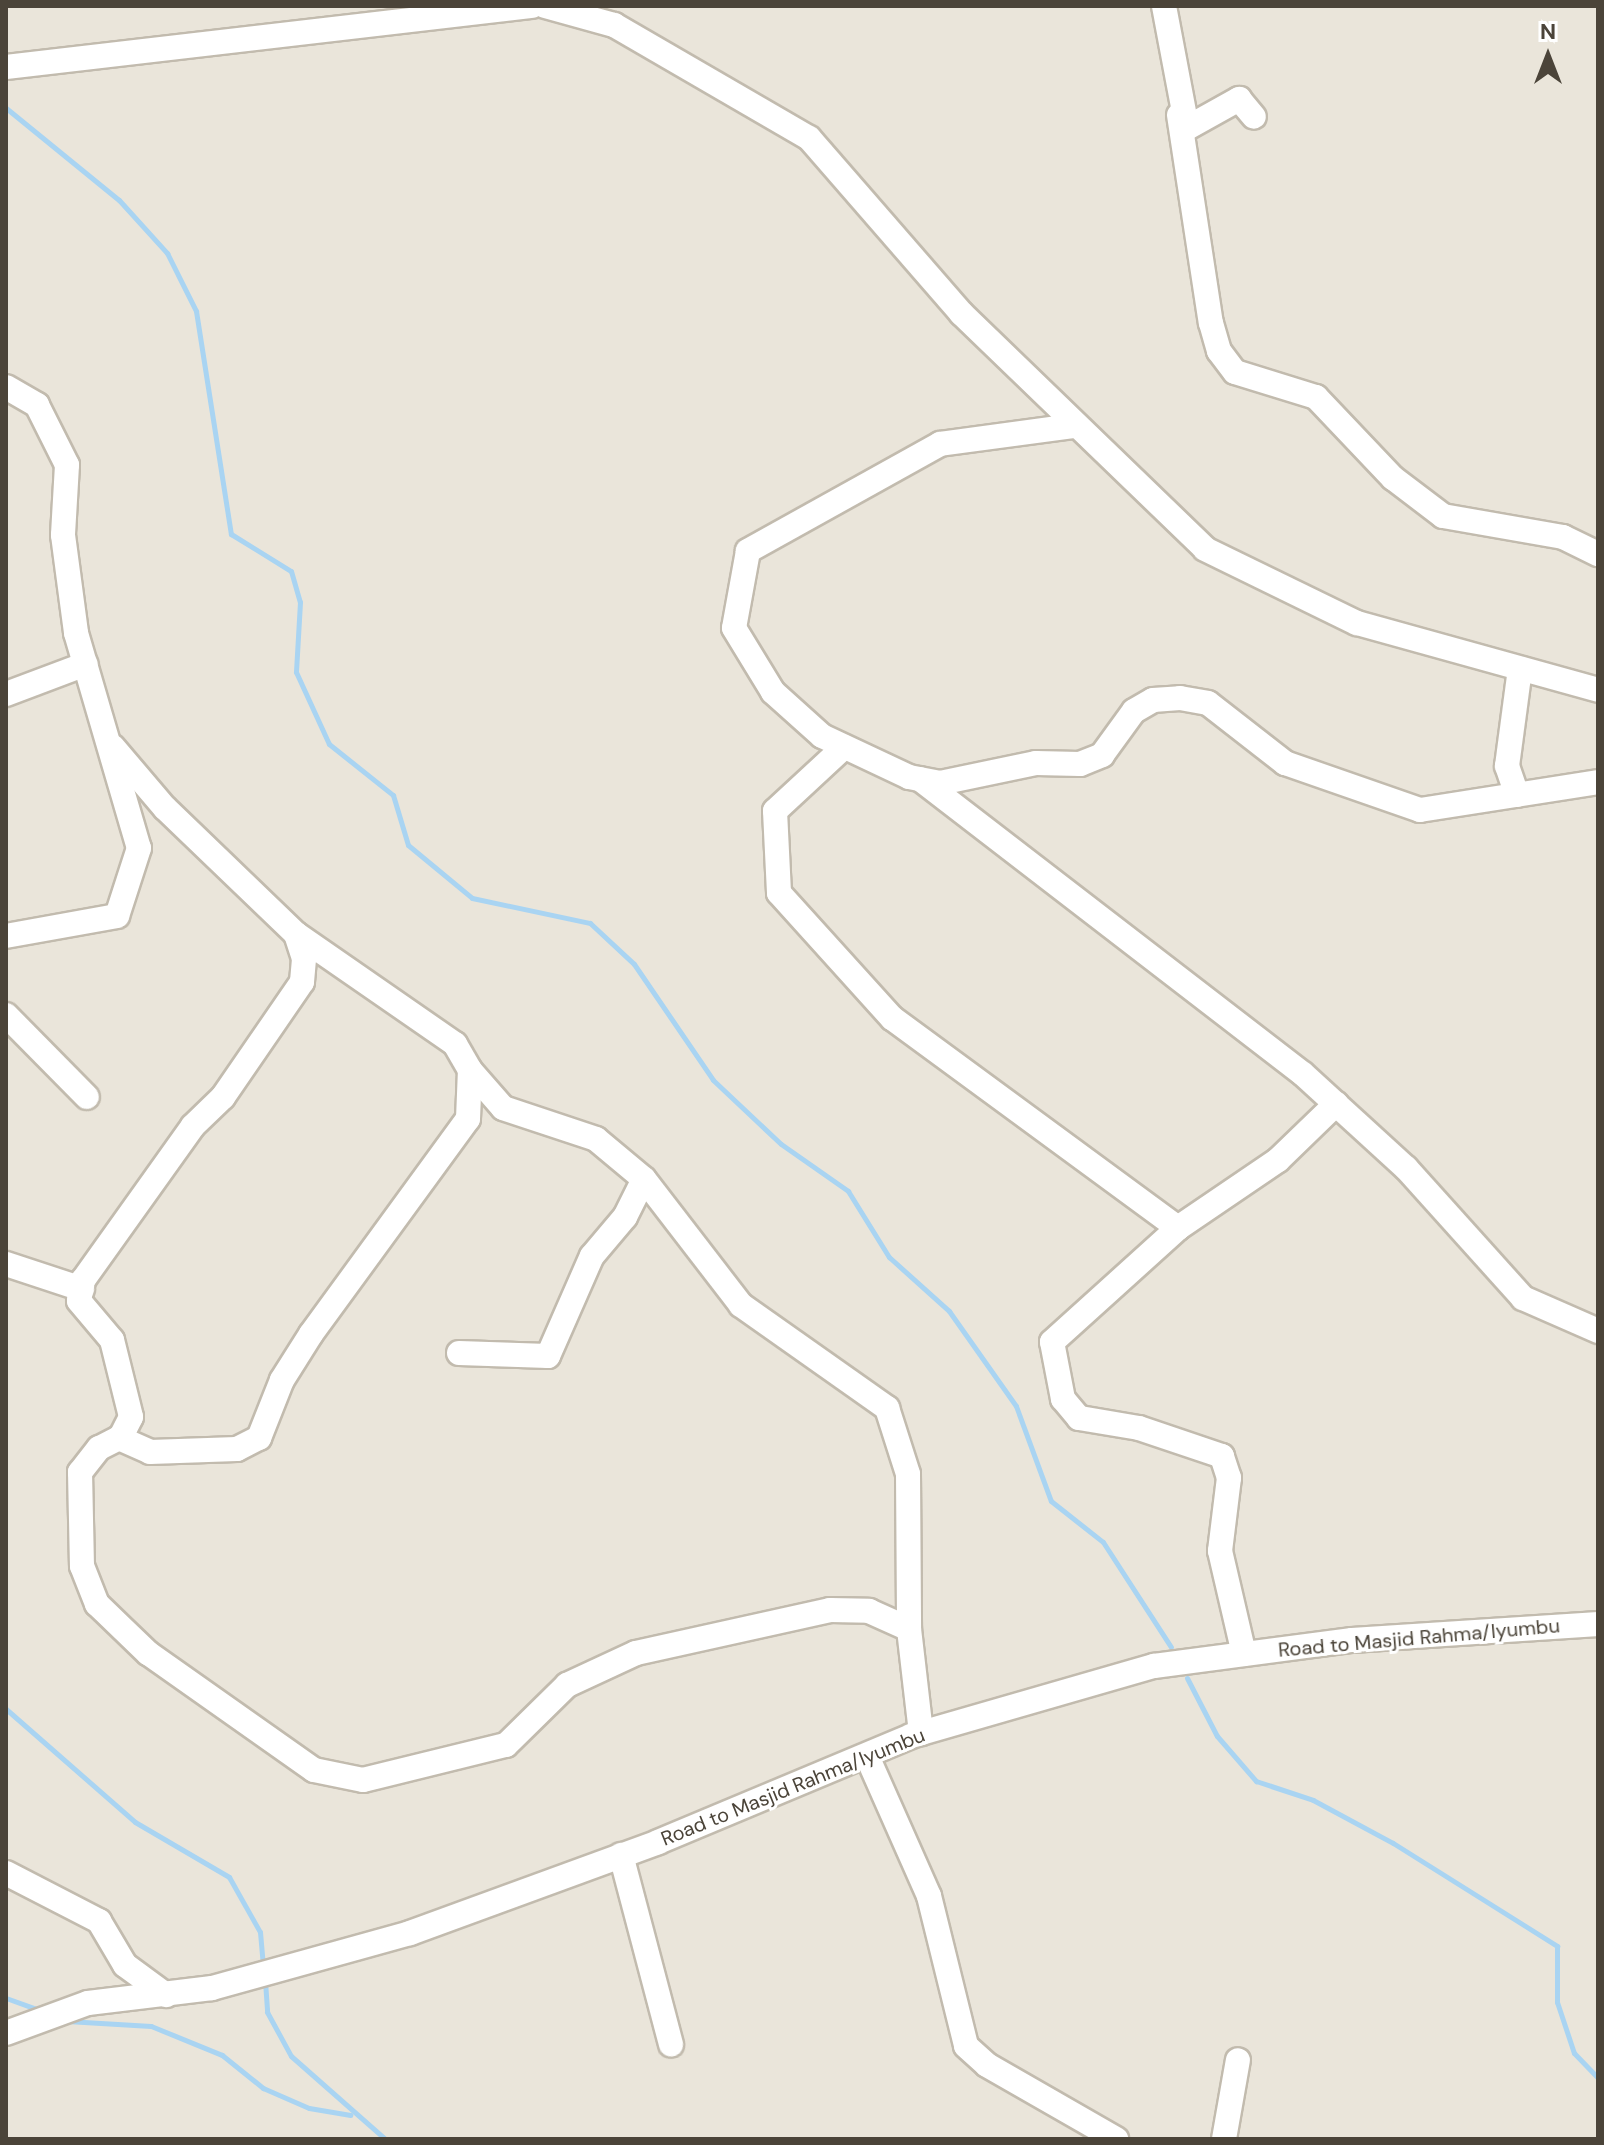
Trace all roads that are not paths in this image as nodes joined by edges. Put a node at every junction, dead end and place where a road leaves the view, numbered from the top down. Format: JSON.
{"nodes":[{"id":1,"x":532,"y":6,"type":"edge"},
{"id":2,"x":545,"y":6,"type":"edge"},
{"id":3,"x":1164,"y":6,"type":"edge"},
{"id":4,"x":6,"y":67,"type":"edge"},
{"id":5,"x":1179,"y":115,"type":"junction"},
{"id":6,"x":1254,"y":117,"type":"dead end"},
{"id":7,"x":6,"y":387,"type":"edge"},
{"id":8,"x":1073,"y":426,"type":"junction"},
{"id":9,"x":1598,"y":554,"type":"edge"},
{"id":10,"x":86,"y":664,"type":"junction"},
{"id":11,"x":1520,"y":669,"type":"junction"},
{"id":12,"x":1598,"y":690,"type":"edge"},
{"id":13,"x":6,"y":694,"type":"edge"},
{"id":14,"x":113,"y":747,"type":"junction"},
{"id":15,"x":844,"y":747,"type":"junction"},
{"id":16,"x":920,"y":779,"type":"junction"},
{"id":17,"x":1598,"y":782,"type":"edge"},
{"id":18,"x":1517,"y":795,"type":"junction"},
{"id":19,"x":296,"y":934,"type":"junction"},
{"id":20,"x":6,"y":936,"type":"edge"},
{"id":21,"x":6,"y":1015,"type":"edge"},
{"id":22,"x":470,"y":1070,"type":"junction"},
{"id":23,"x":87,"y":1097,"type":"dead end"},
{"id":24,"x":1336,"y":1104,"type":"junction"},
{"id":25,"x":503,"y":1108,"type":"junction"},
{"id":26,"x":468,"y":1119,"type":"junction"},
{"id":27,"x":644,"y":1179,"type":"junction"},
{"id":28,"x":1178,"y":1228,"type":"junction"},
{"id":29,"x":6,"y":1264,"type":"edge"},
{"id":30,"x":82,"y":1289,"type":"junction"},
{"id":31,"x":1598,"y":1331,"type":"edge"},
{"id":32,"x":459,"y":1353,"type":"dead end"},
{"id":33,"x":119,"y":1438,"type":"junction"},
{"id":34,"x":1598,"y":1624,"type":"edge"},
{"id":35,"x":909,"y":1629,"type":"junction"},
{"id":36,"x":1244,"y":1654,"type":"junction"},
{"id":37,"x":921,"y":1733,"type":"junction"},
{"id":38,"x":867,"y":1756,"type":"junction"},
{"id":39,"x":621,"y":1855,"type":"junction"},
{"id":40,"x":6,"y":1873,"type":"edge"},
{"id":41,"x":166,"y":1995,"type":"junction"},
{"id":42,"x":6,"y":2033,"type":"edge"},
{"id":43,"x":671,"y":2044,"type":"dead end"},
{"id":44,"x":1238,"y":2060,"type":"dead end"},
{"id":45,"x":1116,"y":2139,"type":"edge"},
{"id":46,"x":1224,"y":2139,"type":"edge"}],
"edges":[{"from":1,"to":4,"type":"street"},
{"from":2,"to":8,"type":"street"},
{"from":3,"to":5,"type":"street"},
{"from":5,"to":6,"type":"street"},
{"from":5,"to":9,"type":"street"},
{"from":7,"to":10,"type":"street"},
{"from":8,"to":11,"type":"street"},
{"from":8,"to":15,"type":"street"},
{"from":10,"to":13,"type":"street"},
{"from":10,"to":14,"type":"street"},
{"from":11,"to":12,"type":"street"},
{"from":11,"to":18,"type":"street"},
{"from":14,"to":19,"type":"street"},
{"from":14,"to":20,"type":"street"},
{"from":15,"to":16,"type":"street"},
{"from":15,"to":28,"type":"street"},
{"from":16,"to":18,"type":"street"},
{"from":16,"to":24,"type":"street"},
{"from":17,"to":18,"type":"street"},
{"from":19,"to":22,"type":"street"},
{"from":19,"to":30,"type":"street"},
{"from":21,"to":23,"type":"street"},
{"from":22,"to":25,"type":"street"},
{"from":22,"to":26,"type":"street"},
{"from":24,"to":28,"type":"street"},
{"from":24,"to":31,"type":"street"},
{"from":25,"to":26,"type":"street"},
{"from":25,"to":27,"type":"street"},
{"from":26,"to":33,"type":"street"},
{"from":27,"to":32,"type":"street"},
{"from":27,"to":35,"type":"street"},
{"from":28,"to":36,"type":"street"},
{"from":29,"to":30,"type":"street"},
{"from":30,"to":33,"type":"street"},
{"from":33,"to":35,"type":"street"},
{"from":34,"to":36,"type":"street","name":"Road to Masjid Rahma/Iyumbu"},
{"from":35,"to":37,"type":"street"},
{"from":36,"to":37,"type":"street","name":"Road to Masjid Rahma/Iyumbu"},
{"from":37,"to":38,"type":"street","name":"Road to Masjid Rahma/Iyumbu"},
{"from":38,"to":39,"type":"street","name":"Road to Masjid Rahma/Iyumbu"},
{"from":38,"to":45,"type":"street"},
{"from":39,"to":41,"type":"street","name":"Road to Masjid Rahma/Iyumbu"},
{"from":39,"to":43,"type":"street"},
{"from":40,"to":41,"type":"street"},
{"from":41,"to":42,"type":"street","name":"Road to Masjid Rahma/Iyumbu"},
{"from":44,"to":46,"type":"street"}]}
